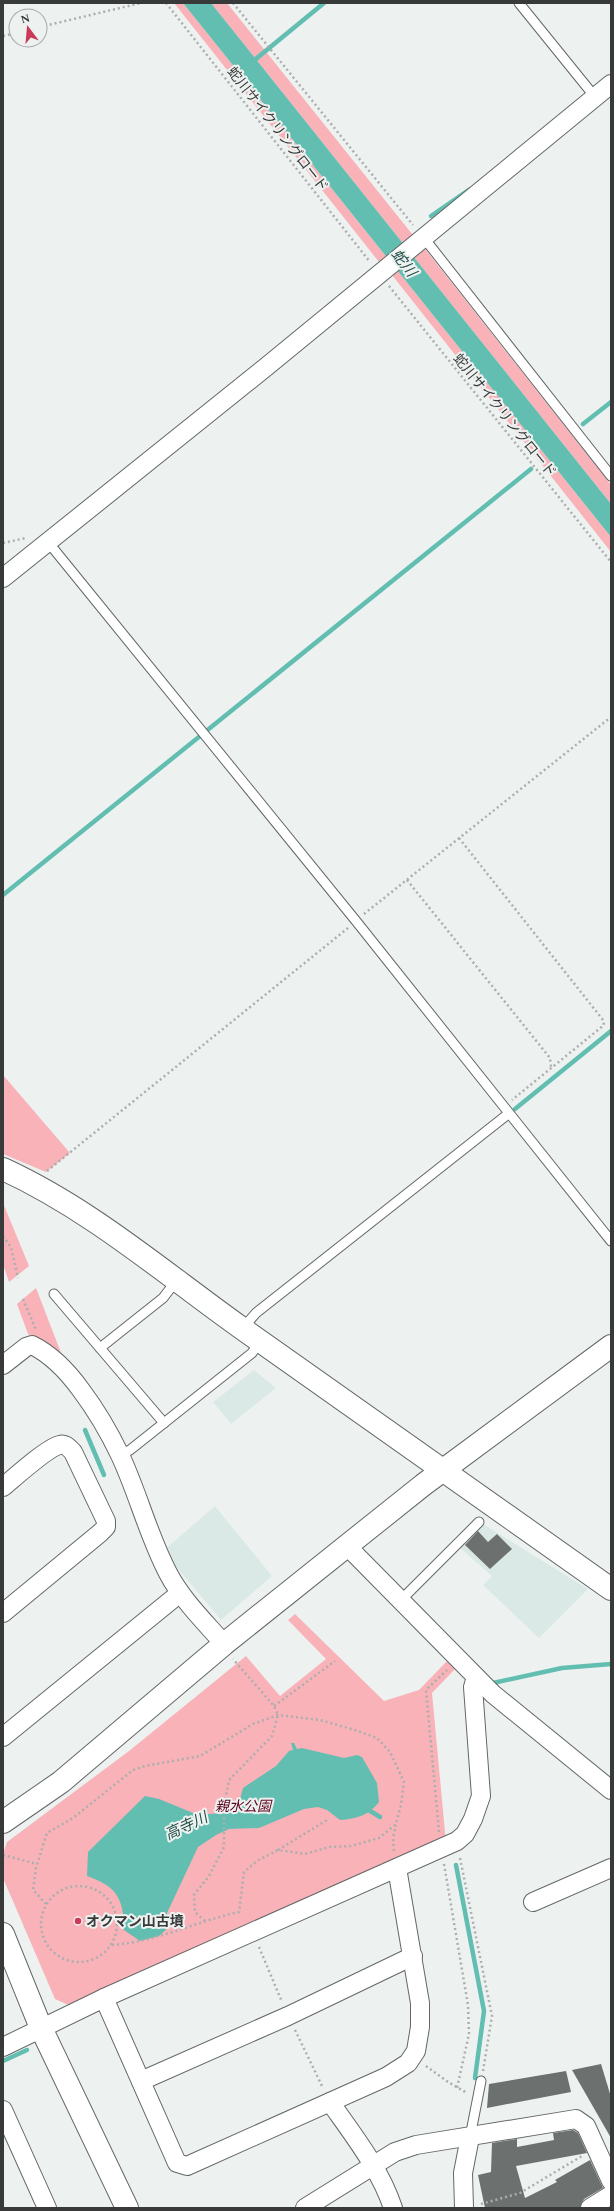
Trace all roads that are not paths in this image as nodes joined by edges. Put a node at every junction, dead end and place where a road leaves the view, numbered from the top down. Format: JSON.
{"nodes":[{"id":1,"x":519,"y":3,"type":"edge"},
{"id":2,"x":611,"y":84,"type":"edge"},
{"id":3,"x":595,"y":97,"type":"junction"},
{"id":4,"x":421,"y":239,"type":"junction"},
{"id":5,"x":611,"y":476,"type":"edge"},
{"id":6,"x":48,"y":542,"type":"junction"},
{"id":7,"x":3,"y":578,"type":"edge"},
{"id":8,"x":506,"y":1110,"type":"junction"},
{"id":9,"x":3,"y":1169,"type":"edge"},
{"id":10,"x":611,"y":1241,"type":"edge"},
{"id":11,"x":176,"y":1281,"type":"junction"},
{"id":12,"x":54,"y":1294,"type":"dead end"},
{"id":13,"x":242,"y":1328,"type":"junction"},
{"id":14,"x":260,"y":1341,"type":"junction"},
{"id":15,"x":611,"y":1346,"type":"edge"},
{"id":16,"x":100,"y":1348,"type":"junction"},
{"id":17,"x":3,"y":1365,"type":"edge"},
{"id":18,"x":164,"y":1423,"type":"junction"},
{"id":19,"x":120,"y":1455,"type":"junction"},
{"id":20,"x":443,"y":1470,"type":"junction"},
{"id":21,"x":3,"y":1486,"type":"edge"},
{"id":22,"x":478,"y":1522,"type":"dead end"},
{"id":23,"x":347,"y":1546,"type":"junction"},
{"id":24,"x":611,"y":1588,"type":"edge"},
{"id":25,"x":180,"y":1593,"type":"junction"},
{"id":26,"x":400,"y":1601,"type":"junction"},
{"id":27,"x":3,"y":1613,"type":"edge"},
{"id":28,"x":228,"y":1651,"type":"junction"},
{"id":29,"x":476,"y":1677,"type":"junction"},
{"id":30,"x":3,"y":1737,"type":"edge"},
{"id":31,"x":611,"y":1790,"type":"edge"},
{"id":32,"x":3,"y":1822,"type":"edge"},
{"id":33,"x":397,"y":1868,"type":"junction"},
{"id":34,"x":611,"y":1868,"type":"edge"},
{"id":35,"x":533,"y":1902,"type":"dead end"},
{"id":36,"x":3,"y":1934,"type":"edge"},
{"id":37,"x":413,"y":1956,"type":"junction"},
{"id":38,"x":104,"y":1998,"type":"junction"},
{"id":39,"x":41,"y":2028,"type":"junction"},
{"id":40,"x":3,"y":2047,"type":"edge"},
{"id":41,"x":141,"y":2081,"type":"junction"},
{"id":42,"x":481,"y":2081,"type":"road end"},
{"id":43,"x":330,"y":2102,"type":"junction"},
{"id":44,"x":3,"y":2110,"type":"edge"},
{"id":45,"x":470,"y":2137,"type":"junction"},
{"id":46,"x":374,"y":2165,"type":"junction"},
{"id":47,"x":611,"y":2181,"type":"edge"},
{"id":48,"x":611,"y":2195,"type":"edge"},
{"id":49,"x":471,"y":2207,"type":"edge"},
{"id":50,"x":47,"y":2208,"type":"edge"},
{"id":51,"x":127,"y":2208,"type":"edge"},
{"id":52,"x":305,"y":2208,"type":"edge"},
{"id":53,"x":393,"y":2208,"type":"edge"},
{"id":54,"x":590,"y":2208,"type":"edge"}],
"edges":[{"from":1,"to":3,"type":"lane"},
{"from":2,"to":3,"type":"street"},
{"from":3,"to":4,"type":"street"},
{"from":4,"to":5,"type":"lane"},
{"from":4,"to":6,"type":"street"},
{"from":6,"to":7,"type":"street"},
{"from":6,"to":8,"type":"lane"},
{"from":8,"to":10,"type":"lane"},
{"from":8,"to":13,"type":"lane"},
{"from":9,"to":11,"type":"street"},
{"from":11,"to":13,"type":"street"},
{"from":11,"to":16,"type":"lane"},
{"from":12,"to":16,"type":"lane"},
{"from":13,"to":14,"type":"street"},
{"from":14,"to":18,"type":"lane"},
{"from":14,"to":20,"type":"street"},
{"from":15,"to":20,"type":"street"},
{"from":16,"to":18,"type":"lane"},
{"from":17,"to":19,"type":"street"},
{"from":18,"to":19,"type":"lane"},
{"from":19,"to":25,"type":"street"},
{"from":20,"to":23,"type":"street"},
{"from":20,"to":24,"type":"street"},
{"from":21,"to":27,"type":"street"},
{"from":22,"to":26,"type":"lane"},
{"from":23,"to":26,"type":"street"},
{"from":23,"to":28,"type":"street"},
{"from":25,"to":28,"type":"street"},
{"from":25,"to":30,"type":"street"},
{"from":26,"to":29,"type":"street"},
{"from":28,"to":32,"type":"street"},
{"from":29,"to":31,"type":"street"},
{"from":29,"to":33,"type":"street"},
{"from":33,"to":37,"type":"street"},
{"from":33,"to":38,"type":"street"},
{"from":34,"to":35,"type":"street"},
{"from":36,"to":39,"type":"street"},
{"from":37,"to":41,"type":"street"},
{"from":37,"to":43,"type":"street"},
{"from":38,"to":39,"type":"street"},
{"from":38,"to":41,"type":"street"},
{"from":39,"to":40,"type":"street"},
{"from":39,"to":51,"type":"street"},
{"from":41,"to":43,"type":"street"},
{"from":42,"to":45,"type":"lane"},
{"from":43,"to":46,"type":"street"},
{"from":44,"to":50,"type":"street"},
{"from":45,"to":46,"type":"street"},
{"from":45,"to":47,"type":"street"},
{"from":45,"to":49,"type":"street"},
{"from":46,"to":52,"type":"street"},
{"from":46,"to":53,"type":"street"},
{"from":48,"to":54,"type":"street"}]}
